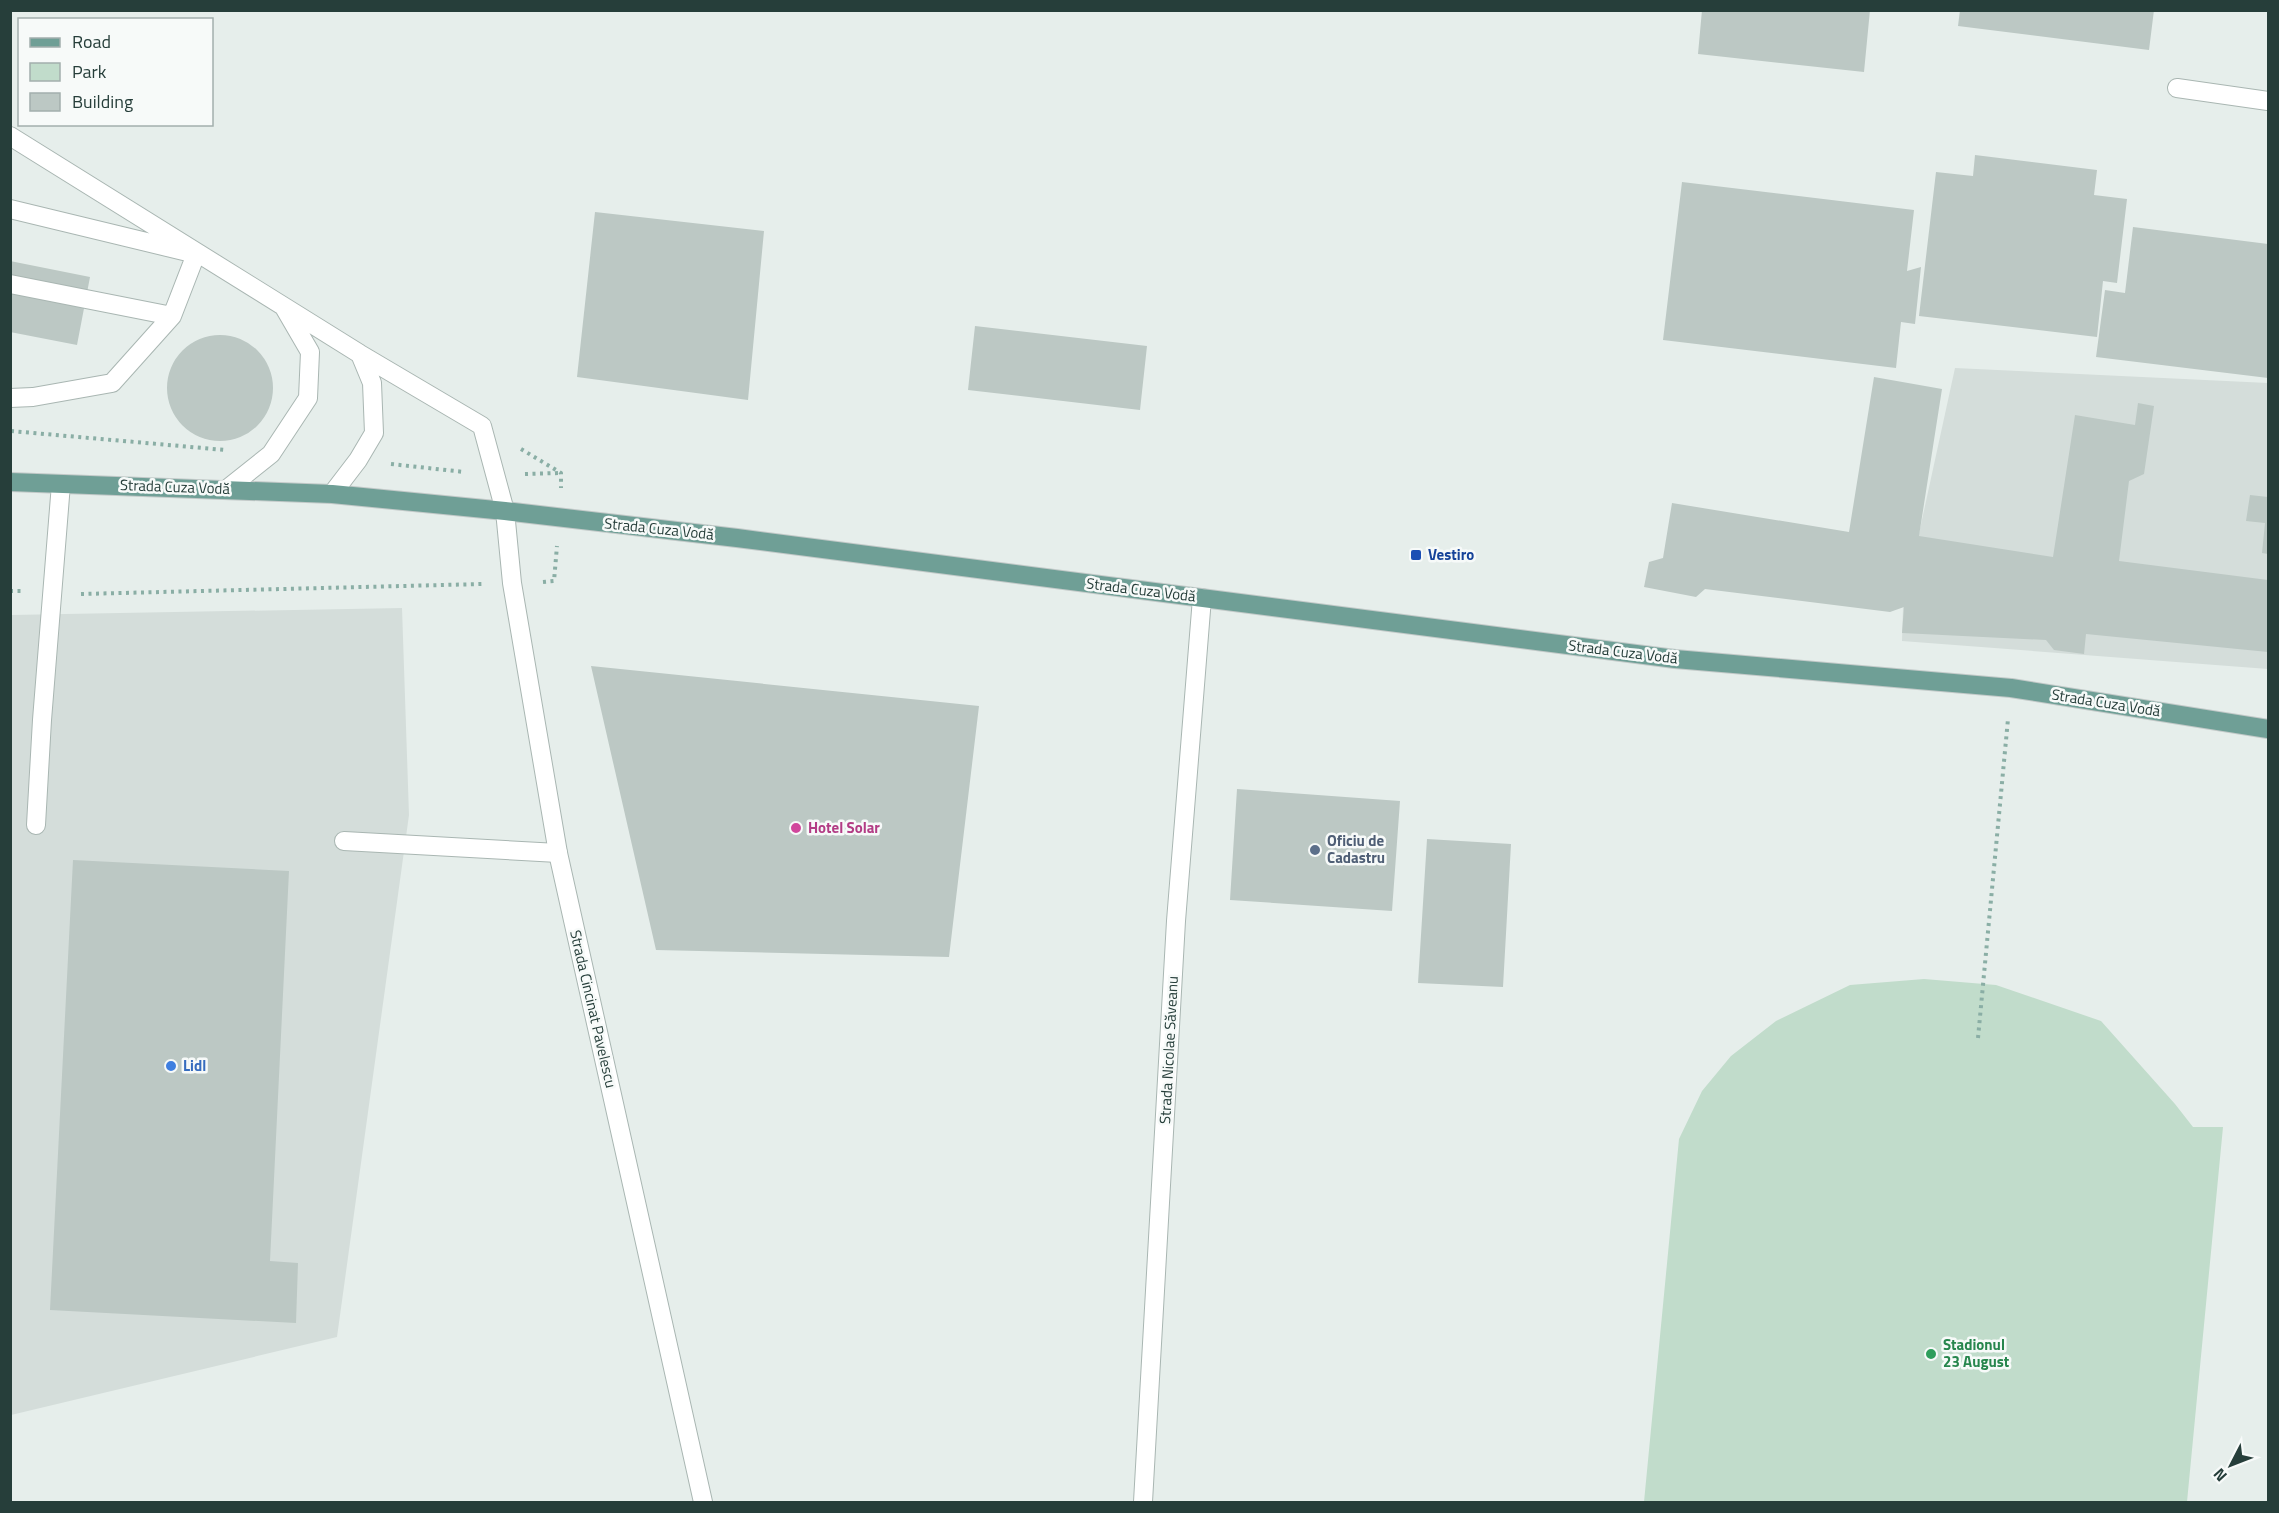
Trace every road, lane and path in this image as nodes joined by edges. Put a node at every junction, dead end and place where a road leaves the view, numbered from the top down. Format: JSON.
{"nodes":[{"id":1,"x":2177,"y":88,"type":"dead end"},
{"id":2,"x":2268,"y":100,"type":"edge"},
{"id":3,"x":10,"y":136,"type":"edge"},
{"id":4,"x":10,"y":209,"type":"edge"},
{"id":5,"x":196,"y":254,"type":"junction"},
{"id":6,"x":10,"y":284,"type":"edge"},
{"id":7,"x":283,"y":305,"type":"junction"},
{"id":8,"x":172,"y":316,"type":"junction"},
{"id":9,"x":360,"y":354,"type":"junction"},
{"id":10,"x":10,"y":398,"type":"edge"},
{"id":11,"x":482,"y":426,"type":"junction"},
{"id":12,"x":10,"y":482,"type":"edge"},
{"id":13,"x":61,"y":484,"type":"junction"},
{"id":14,"x":227,"y":489,"type":"junction"},
{"id":15,"x":10,"y":492,"type":"edge"},
{"id":16,"x":332,"y":494,"type":"junction"},
{"id":17,"x":505,"y":511,"type":"junction"},
{"id":18,"x":559,"y":518,"type":"junction"},
{"id":19,"x":512,"y":583,"type":"junction"},
{"id":20,"x":10,"y":591,"type":"edge"},
{"id":21,"x":52,"y":593,"type":"junction"},
{"id":22,"x":1202,"y":598,"type":"junction"},
{"id":23,"x":2011,"y":688,"type":"junction"},
{"id":24,"x":2268,"y":729,"type":"edge"},
{"id":25,"x":36,"y":825,"type":"dead end"},
{"id":26,"x":344,"y":841,"type":"dead end"},
{"id":27,"x":558,"y":853,"type":"junction"},
{"id":28,"x":1978,"y":1038,"type":"dead end"},
{"id":29,"x":703,"y":1503,"type":"edge"},
{"id":30,"x":1143,"y":1503,"type":"edge"}],
"edges":[{"from":1,"to":2,"type":"street"},
{"from":3,"to":5,"type":"street"},
{"from":4,"to":5,"type":"street"},
{"from":5,"to":7,"type":"street"},
{"from":5,"to":8,"type":"street"},
{"from":6,"to":8,"type":"street"},
{"from":7,"to":9,"type":"street"},
{"from":7,"to":14,"type":"street"},
{"from":8,"to":10,"type":"street"},
{"from":9,"to":11,"type":"street"},
{"from":9,"to":16,"type":"street"},
{"from":11,"to":17,"type":"street","name":"Strada Cincinat Pavelescu"},
{"from":11,"to":18,"type":"path"},
{"from":12,"to":13,"type":"main road","name":"Strada Cuza Vodă"},
{"from":13,"to":14,"type":"main road","name":"Strada Cuza Vodă"},
{"from":13,"to":15,"type":"main road"},
{"from":13,"to":21,"type":"street"},
{"from":14,"to":16,"type":"main road","name":"Strada Cuza Vodă"},
{"from":16,"to":17,"type":"main road","name":"Strada Cuza Vodă"},
{"from":17,"to":18,"type":"main road","name":"Strada Cuza Vodă"},
{"from":17,"to":19,"type":"street","name":"Strada Cincinat Pavelescu"},
{"from":18,"to":19,"type":"path"},
{"from":18,"to":22,"type":"main road","name":"Strada Cuza Vodă"},
{"from":19,"to":21,"type":"path"},
{"from":19,"to":27,"type":"street","name":"Strada Cincinat Pavelescu"},
{"from":20,"to":21,"type":"path"},
{"from":21,"to":25,"type":"street"},
{"from":22,"to":23,"type":"main road","name":"Strada Cuza Vodă"},
{"from":22,"to":30,"type":"street","name":"Strada Nicolae Săveanu"},
{"from":23,"to":24,"type":"main road","name":"Strada Cuza Vodă"},
{"from":23,"to":28,"type":"path"},
{"from":26,"to":27,"type":"street"},
{"from":27,"to":29,"type":"street","name":"Strada Cincinat Pavelescu"}]}
